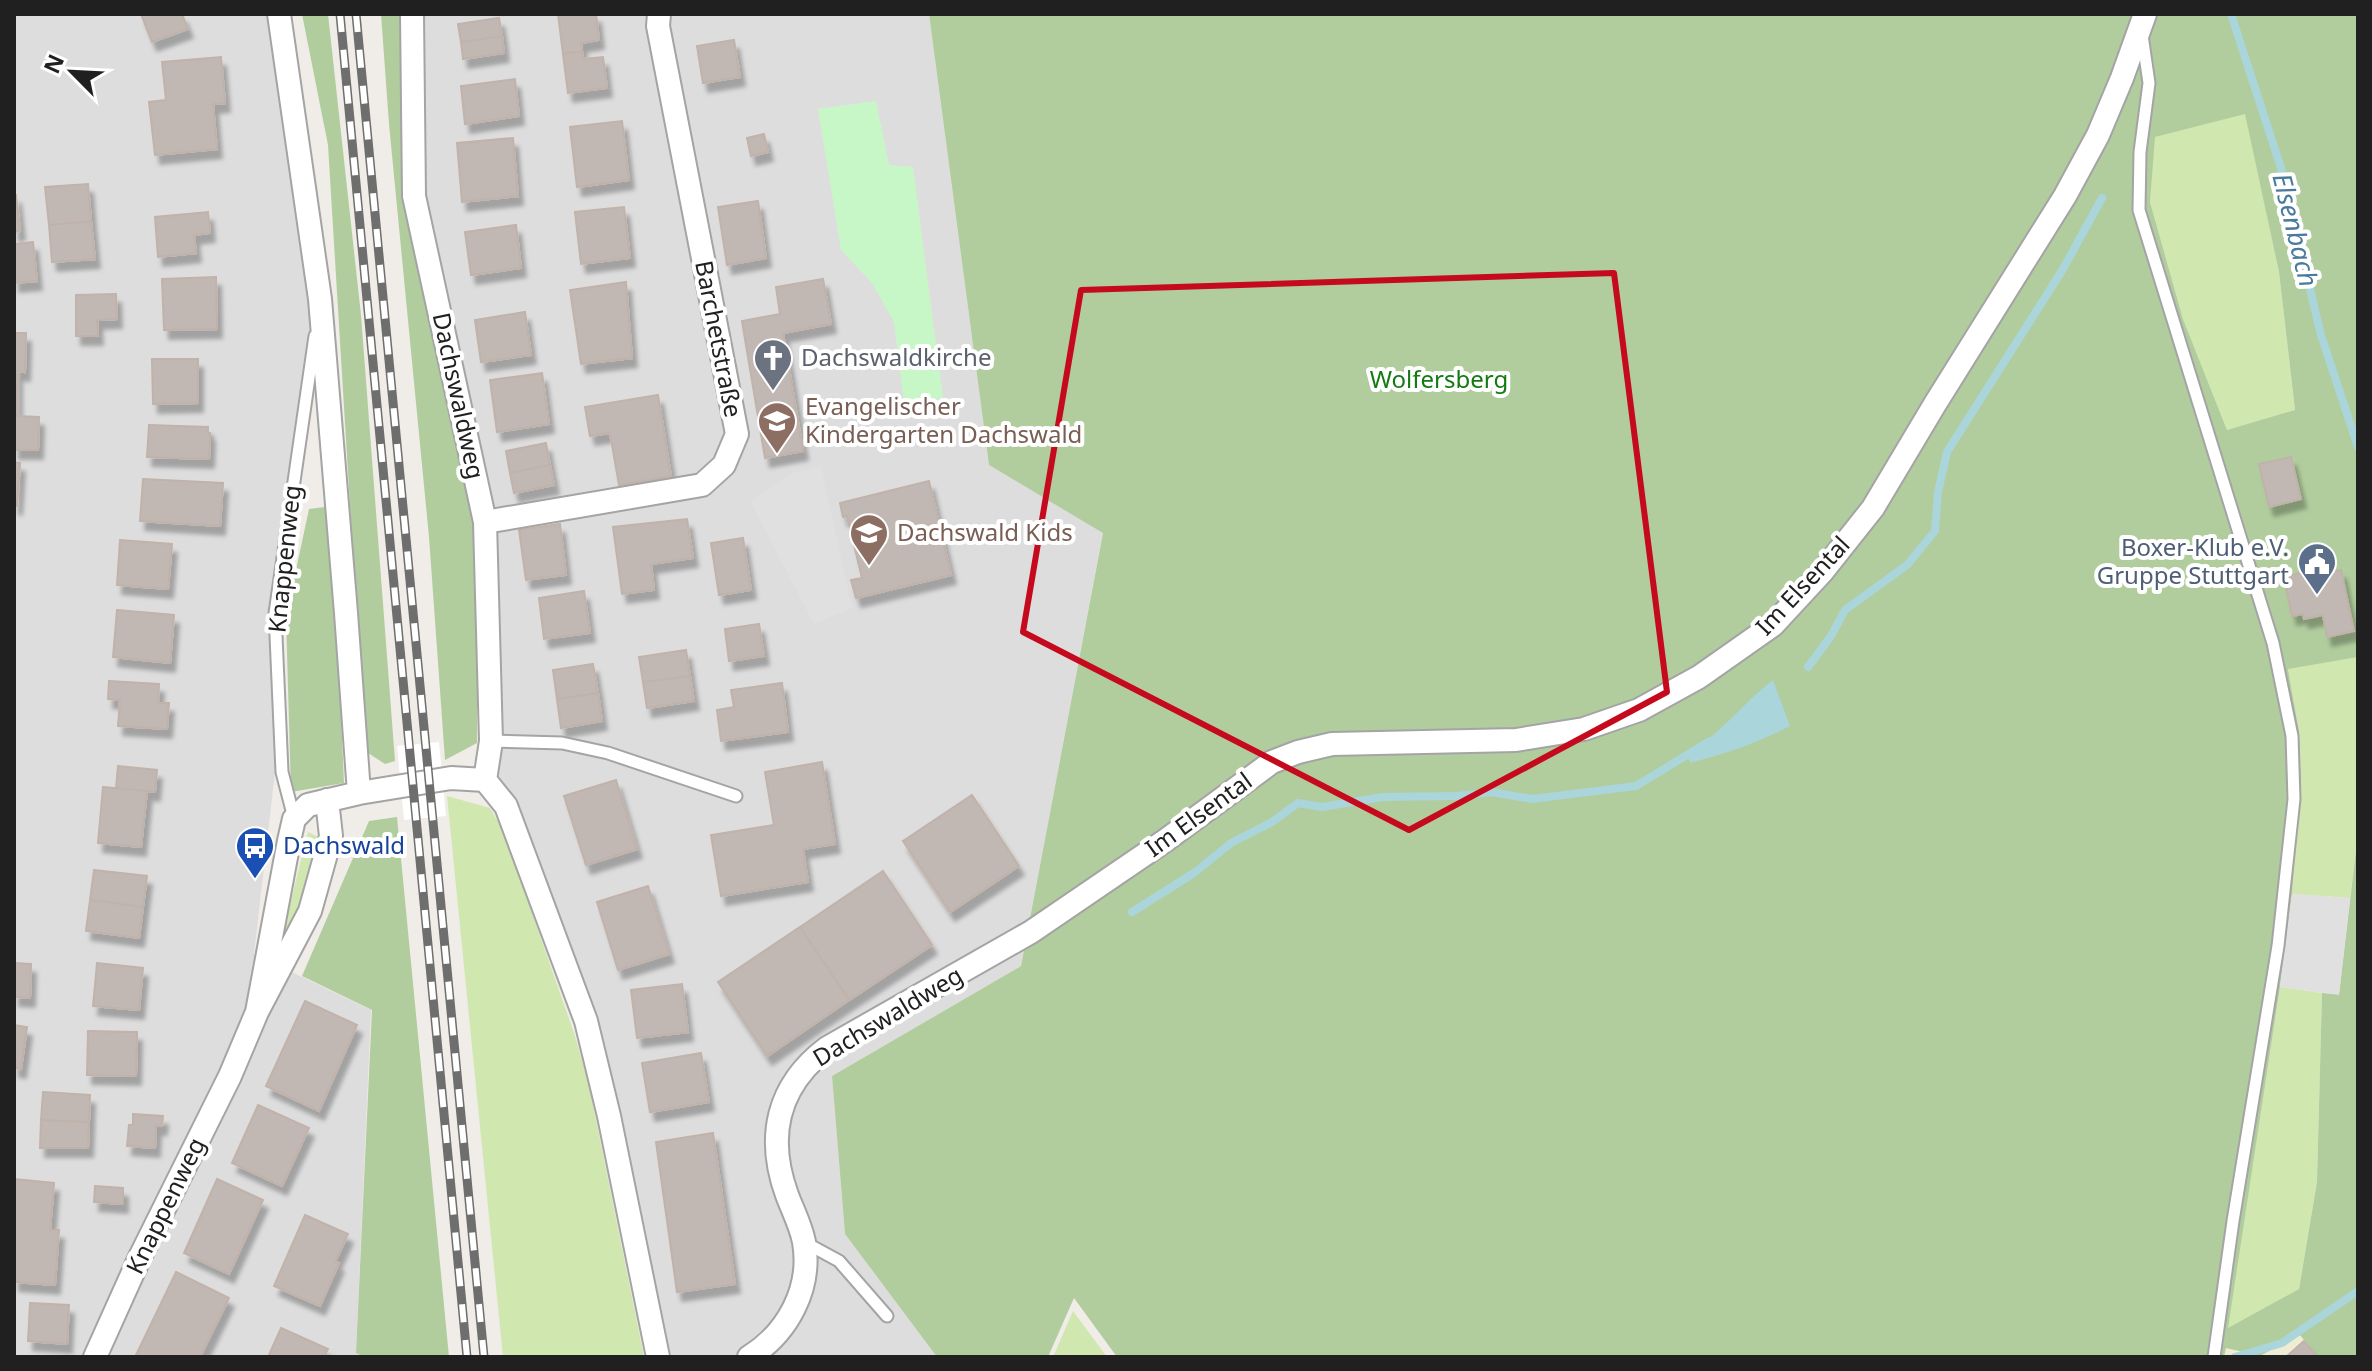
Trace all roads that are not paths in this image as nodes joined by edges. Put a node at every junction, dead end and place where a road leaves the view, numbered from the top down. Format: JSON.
{"nodes":[{"id":1,"x":279,"y":14,"type":"edge"},
{"id":2,"x":412,"y":14,"type":"edge"},
{"id":3,"x":659,"y":14,"type":"edge"},
{"id":4,"x":2143,"y":20,"type":"edge"},
{"id":5,"x":320,"y":299,"type":"junction"},
{"id":6,"x":485,"y":522,"type":"junction"},
{"id":7,"x":491,"y":741,"type":"junction"},
{"id":8,"x":485,"y":780,"type":"junction"},
{"id":9,"x":359,"y":793,"type":"junction"},
{"id":10,"x":736,"y":796,"type":"dead end"},
{"id":11,"x":327,"y":800,"type":"junction"},
{"id":12,"x":294,"y":819,"type":"junction"},
{"id":13,"x":1121,"y":870,"type":"joint"},
{"id":14,"x":257,"y":1012,"type":"junction"},
{"id":15,"x":804,"y":1242,"type":"junction"},
{"id":16,"x":887,"y":1316,"type":"dead end"},
{"id":17,"x":95,"y":1357,"type":"edge"},
{"id":18,"x":658,"y":1357,"type":"edge"},
{"id":19,"x":749,"y":1357,"type":"edge"},
{"id":20,"x":2214,"y":1357,"type":"edge"}],
"edges":[{"from":1,"to":5,"type":"street","name":"Knappenweg"},
{"from":2,"to":6,"type":"street","name":"Dachswaldweg"},
{"from":3,"to":6,"type":"street","name":"Barchetstraße"},
{"from":4,"to":13,"type":"street","name":"Im Elsental"},
{"from":4,"to":20,"type":"lane"},
{"from":5,"to":9,"type":"street","name":"Knappenweg"},
{"from":5,"to":12,"type":"lane","name":"Knappenweg"},
{"from":6,"to":7,"type":"street","name":"Dachswaldweg"},
{"from":7,"to":8,"type":"street","name":"Dachswaldweg"},
{"from":7,"to":10,"type":"lane"},
{"from":8,"to":9,"type":"street"},
{"from":8,"to":18,"type":"street"},
{"from":9,"to":11,"type":"street"},
{"from":11,"to":12,"type":"street"},
{"from":11,"to":14,"type":"street","name":"Knappenweg"},
{"from":12,"to":14,"type":"street","name":"Knappenweg"},
{"from":13,"to":15,"type":"street","name":"Dachswaldweg"},
{"from":14,"to":17,"type":"street","name":"Knappenweg"},
{"from":15,"to":16,"type":"lane"},
{"from":15,"to":19,"type":"street","name":"Dachswaldweg"}]}
